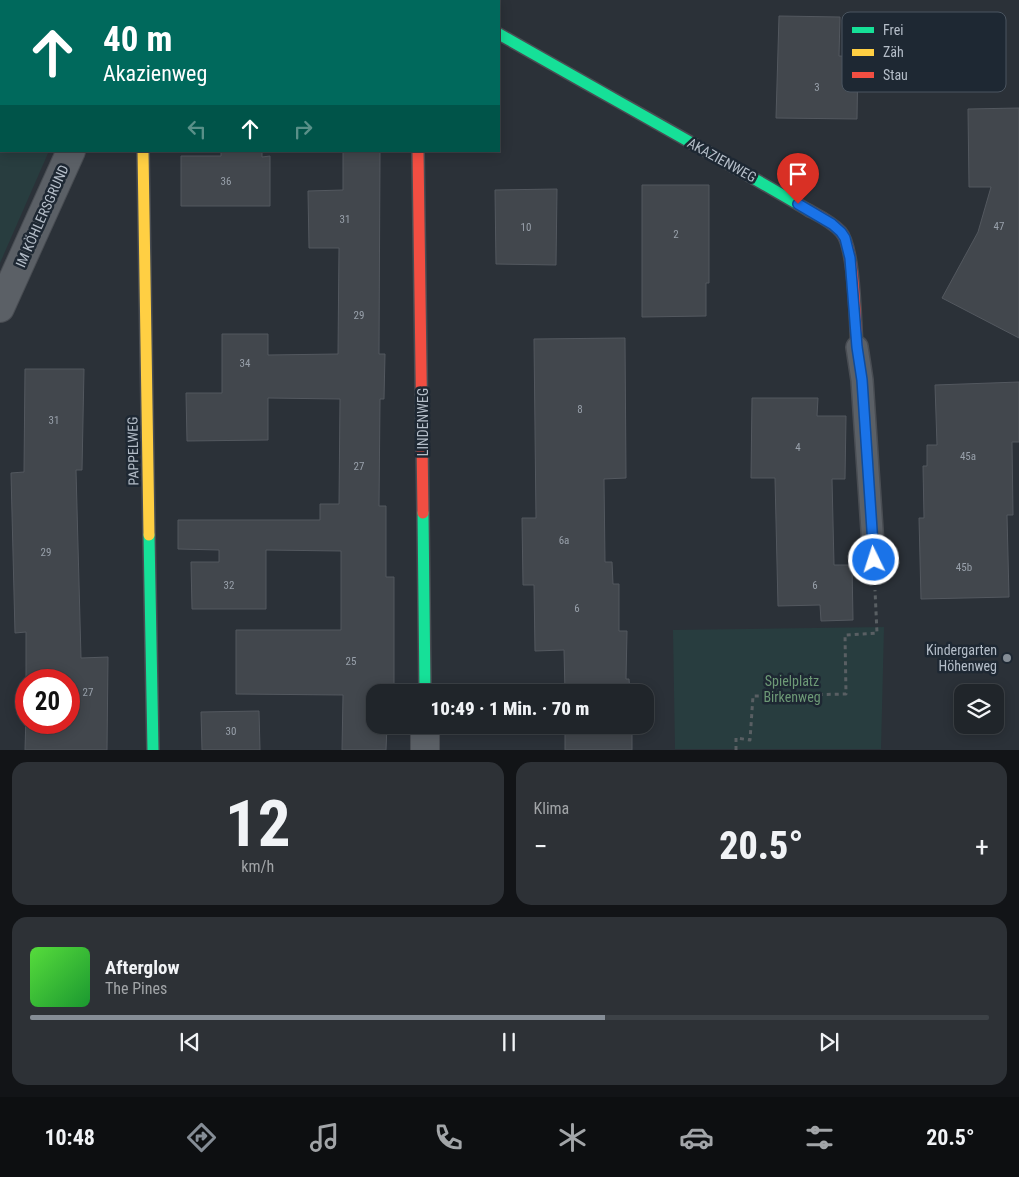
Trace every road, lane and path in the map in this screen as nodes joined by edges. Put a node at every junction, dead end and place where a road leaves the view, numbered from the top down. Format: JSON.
{"nodes":[{"id":1,"x":500,"y":35,"type":"edge"},
{"id":2,"x":71,"y":152,"type":"edge"},
{"id":3,"x":143,"y":152,"type":"edge"},
{"id":4,"x":418,"y":152,"type":"edge"},
{"id":5,"x":0,"y":308,"type":"edge"},
{"id":6,"x":857,"y":347,"type":"joint"},
{"id":7,"x":874,"y":560,"type":"dead end"},
{"id":8,"x":876,"y":627,"type":"dead end"},
{"id":9,"x":425,"y":684,"type":"edge"},
{"id":10,"x":425,"y":734,"type":"edge"},
{"id":11,"x":153,"y":750,"type":"edge"},
{"id":12,"x":425,"y":750,"type":"edge"},
{"id":13,"x":736,"y":750,"type":"edge"}],
"edges":[{"from":1,"to":6,"type":"street","name":"AKAZIENWEG"},
{"from":2,"to":5,"type":"street","name":"IM KÖHLERSGRUND"},
{"from":3,"to":11,"type":"street","name":"PAPPELWEG"},
{"from":4,"to":9,"type":"street","name":"LINDENWEG"},
{"from":6,"to":7,"type":"lane"},
{"from":8,"to":13,"type":"path"},
{"from":10,"to":12,"type":"street"}]}
